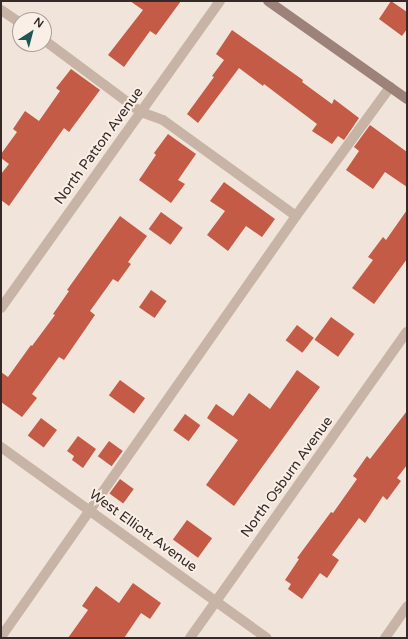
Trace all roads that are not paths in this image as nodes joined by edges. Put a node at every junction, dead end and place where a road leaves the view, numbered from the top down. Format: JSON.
{"nodes":[{"id":1,"x":220,"y":1,"type":"edge"},
{"id":2,"x":268,"y":1,"type":"edge"},
{"id":3,"x":1,"y":10,"type":"edge"},
{"id":4,"x":12,"y":18,"type":"edge"},
{"id":5,"x":52,"y":46,"type":"edge"},
{"id":6,"x":390,"y":87,"type":"junction"},
{"id":7,"x":407,"y":99,"type":"edge"},
{"id":8,"x":141,"y":112,"type":"junction"},
{"id":9,"x":296,"y":216,"type":"junction"},
{"id":10,"x":1,"y":308,"type":"edge"},
{"id":11,"x":407,"y":332,"type":"edge"},
{"id":12,"x":1,"y":447,"type":"edge"},
{"id":13,"x":91,"y":510,"type":"junction"},
{"id":14,"x":216,"y":601,"type":"junction"},
{"id":15,"x":407,"y":606,"type":"edge"},
{"id":16,"x":1,"y":637,"type":"edge"},
{"id":17,"x":190,"y":638,"type":"edge"},
{"id":18,"x":267,"y":638,"type":"edge"},
{"id":19,"x":385,"y":638,"type":"edge"}],
"edges":[{"from":1,"to":8,"type":"street","name":"North Patton Avenue"},
{"from":2,"to":6,"type":"main road"},
{"from":3,"to":4,"type":"street"},
{"from":5,"to":8,"type":"street"},
{"from":6,"to":7,"type":"main road"},
{"from":6,"to":9,"type":"street"},
{"from":8,"to":9,"type":"street"},
{"from":8,"to":10,"type":"street","name":"North Patton Avenue"},
{"from":9,"to":13,"type":"street"},
{"from":11,"to":14,"type":"street","name":"North Osburn Avenue"},
{"from":12,"to":13,"type":"street","name":"West Elliott Avenue"},
{"from":13,"to":14,"type":"street","name":"West Elliott Avenue"},
{"from":13,"to":16,"type":"street"},
{"from":14,"to":17,"type":"street","name":"North Osburn Avenue"},
{"from":14,"to":18,"type":"street","name":"West Elliott Avenue"},
{"from":15,"to":19,"type":"street"}]}
